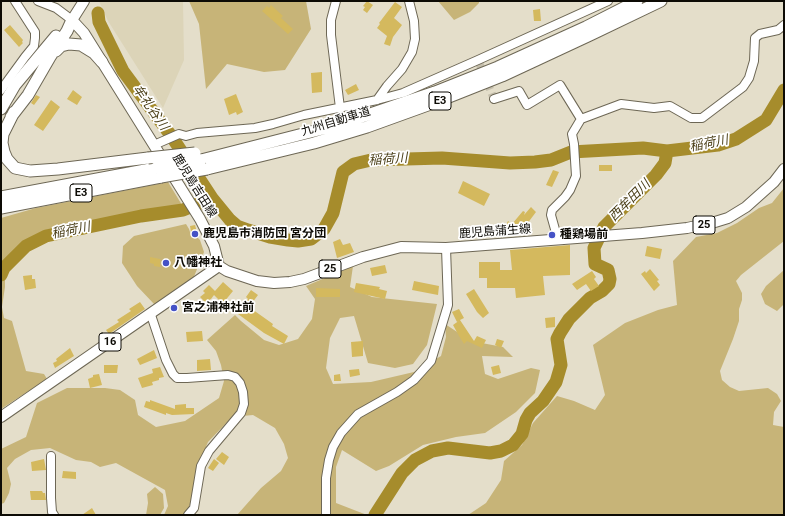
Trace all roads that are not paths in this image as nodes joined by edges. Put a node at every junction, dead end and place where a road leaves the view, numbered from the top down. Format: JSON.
{"nodes":[{"id":1,"x":15,"y":1,"type":"edge"},
{"id":2,"x":38,"y":1,"type":"edge"},
{"id":3,"x":84,"y":1,"type":"edge"},
{"id":4,"x":336,"y":1,"type":"edge"},
{"id":5,"x":409,"y":1,"type":"edge"},
{"id":6,"x":608,"y":1,"type":"edge"},
{"id":7,"x":637,"y":1,"type":"edge"},
{"id":8,"x":661,"y":1,"type":"edge"},
{"id":9,"x":72,"y":20,"type":"junction"},
{"id":10,"x":784,"y":25,"type":"edge"},
{"id":11,"x":50,"y":57,"type":"junction"},
{"id":12,"x":102,"y":62,"type":"junction"},
{"id":13,"x":1,"y":90,"type":"edge"},
{"id":14,"x":494,"y":99,"type":"dead end"},
{"id":15,"x":377,"y":100,"type":"junction"},
{"id":16,"x":340,"y":108,"type":"junction"},
{"id":17,"x":1,"y":109,"type":"edge"},
{"id":18,"x":14,"y":112,"type":"junction"},
{"id":19,"x":581,"y":119,"type":"junction"},
{"id":20,"x":1,"y":130,"type":"edge"},
{"id":21,"x":154,"y":145,"type":"junction"},
{"id":22,"x":201,"y":160,"type":"junction"},
{"id":23,"x":784,"y":169,"type":"edge"},
{"id":24,"x":158,"y":173,"type":"junction"},
{"id":25,"x":72,"y":195,"type":"junction"},
{"id":26,"x":1,"y":197,"type":"edge"},
{"id":27,"x":1,"y":208,"type":"edge"},
{"id":28,"x":1,"y":214,"type":"edge"},
{"id":29,"x":558,"y":240,"type":"junction"},
{"id":30,"x":446,"y":248,"type":"junction"},
{"id":31,"x":219,"y":266,"type":"junction"},
{"id":32,"x":150,"y":315,"type":"junction"},
{"id":33,"x":1,"y":417,"type":"edge"},
{"id":34,"x":51,"y":456,"type":"dead end"},
{"id":35,"x":54,"y":515,"type":"edge"},
{"id":36,"x":188,"y":515,"type":"edge"},
{"id":37,"x":326,"y":515,"type":"edge"}],
"edges":[{"from":1,"to":13,"type":"street"},
{"from":2,"to":9,"type":"street"},
{"from":3,"to":9,"type":"main road"},
{"from":4,"to":16,"type":"street"},
{"from":5,"to":15,"type":"street"},
{"from":6,"to":15,"type":"street"},
{"from":7,"to":22,"type":"highway","name":"九州自動車道","number":"E3"},
{"from":8,"to":22,"type":"highway","name":"九州自動車道","number":"E3"},
{"from":9,"to":11,"type":"highway"},
{"from":9,"to":12,"type":"main road","name":"鹿児島吉田線"},
{"from":9,"to":17,"type":"highway"},
{"from":10,"to":19,"type":"street"},
{"from":11,"to":12,"type":"highway"},
{"from":11,"to":18,"type":"highway"},
{"from":12,"to":21,"type":"main road","name":"鹿児島吉田線"},
{"from":14,"to":19,"type":"street"},
{"from":15,"to":16,"type":"street"},
{"from":16,"to":21,"type":"street"},
{"from":18,"to":20,"type":"highway"},
{"from":18,"to":22,"type":"highway","bridge":true},
{"from":19,"to":29,"type":"street"},
{"from":21,"to":31,"type":"main road","name":"鹿児島吉田線"},
{"from":22,"to":24,"type":"highway","name":"九州自動車道","number":"E3","bridge":true},
{"from":23,"to":29,"type":"main road","name":"鹿児島蒲生線","number":"25"},
{"from":24,"to":25,"type":"highway","name":"九州自動車道","number":"E3"},
{"from":24,"to":26,"type":"highway","name":"九州自動車道","number":"E3"},
{"from":25,"to":27,"type":"highway","name":"九州自動車道","number":"E3"},
{"from":25,"to":28,"type":"highway"},
{"from":29,"to":30,"type":"main road","name":"鹿児島蒲生線","number":"25"},
{"from":30,"to":31,"type":"main road","name":"鹿児島蒲生線","number":"25"},
{"from":30,"to":37,"type":"street"},
{"from":31,"to":32,"type":"main road","number":"16"},
{"from":32,"to":33,"type":"main road","number":"16"},
{"from":32,"to":36,"type":"street"},
{"from":34,"to":35,"type":"street"}]}
